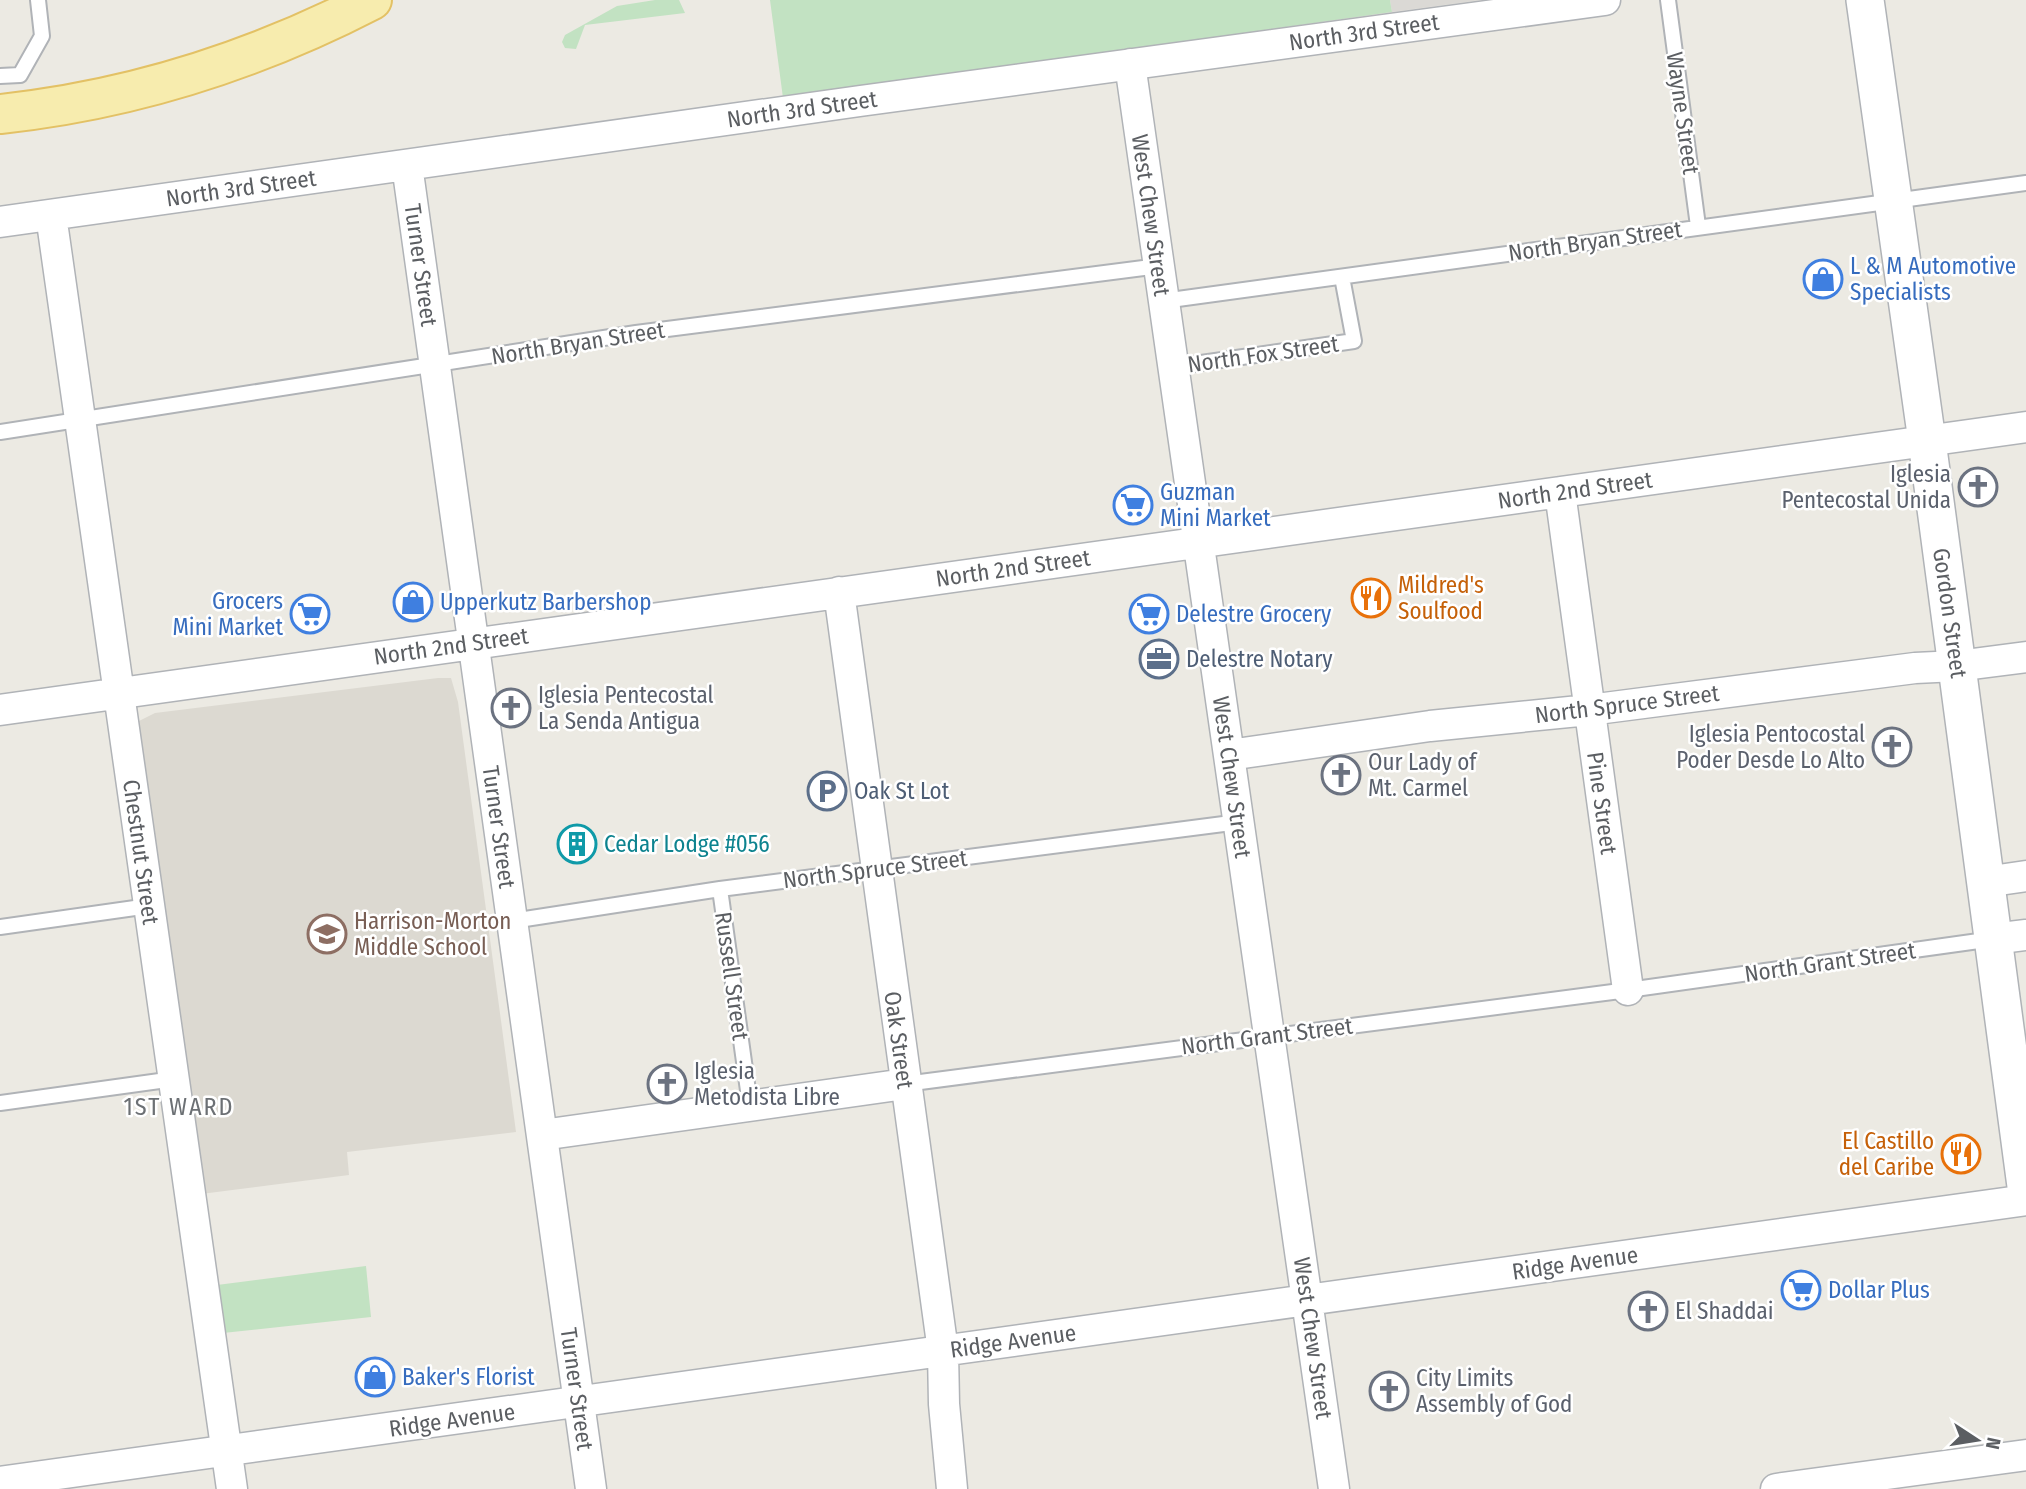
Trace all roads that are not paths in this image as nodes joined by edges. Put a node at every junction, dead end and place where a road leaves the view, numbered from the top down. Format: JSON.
{"nodes":[{"id":1,"x":38,"y":0,"type":"edge"},
{"id":2,"x":372,"y":0,"type":"edge"},
{"id":3,"x":1605,"y":0,"type":"edge"},
{"id":4,"x":1668,"y":0,"type":"edge"},
{"id":5,"x":1865,"y":0,"type":"edge"},
{"id":6,"x":1569,"y":2,"type":"edge"},
{"id":7,"x":1130,"y":64,"type":"junction"},
{"id":8,"x":0,"y":76,"type":"edge"},
{"id":9,"x":0,"y":114,"type":"edge"},
{"id":10,"x":407,"y":165,"type":"junction"},
{"id":11,"x":2026,"y":183,"type":"edge"},
{"id":12,"x":1893,"y":202,"type":"junction"},
{"id":13,"x":51,"y":215,"type":"junction"},
{"id":14,"x":0,"y":222,"type":"edge"},
{"id":15,"x":1698,"y":226,"type":"junction"},
{"id":16,"x":1159,"y":266,"type":"junction"},
{"id":17,"x":1342,"y":276,"type":"junction"},
{"id":18,"x":1163,"y":301,"type":"junction"},
{"id":19,"x":435,"y":365,"type":"junction"},
{"id":20,"x":1173,"y":367,"type":"junction"},
{"id":21,"x":80,"y":421,"type":"junction"},
{"id":22,"x":2026,"y":427,"type":"edge"},
{"id":23,"x":0,"y":432,"type":"edge"},
{"id":24,"x":1927,"y":441,"type":"junction"},
{"id":25,"x":1560,"y":492,"type":"junction"},
{"id":26,"x":1198,"y":542,"type":"junction"},
{"id":27,"x":839,"y":592,"type":"junction"},
{"id":28,"x":473,"y":643,"type":"junction"},
{"id":29,"x":2026,"y":657,"type":"edge"},
{"id":30,"x":1957,"y":666,"type":"junction"},
{"id":31,"x":118,"y":693,"type":"junction"},
{"id":32,"x":0,"y":710,"type":"edge"},
{"id":33,"x":1589,"y":710,"type":"junction"},
{"id":34,"x":1229,"y":755,"type":"junction"},
{"id":35,"x":1239,"y":822,"type":"junction"},
{"id":36,"x":876,"y":869,"type":"junction"},
{"id":37,"x":2026,"y":876,"type":"edge"},
{"id":38,"x":1986,"y":882,"type":"junction"},
{"id":39,"x":720,"y":890,"type":"junction"},
{"id":40,"x":149,"y":906,"type":"junction"},
{"id":41,"x":512,"y":920,"type":"junction"},
{"id":42,"x":0,"y":927,"type":"edge"},
{"id":43,"x":2010,"y":937,"type":"edge"},
{"id":44,"x":1628,"y":990,"type":"junction"},
{"id":45,"x":1269,"y":1035,"type":"junction"},
{"id":46,"x":174,"y":1079,"type":"junction"},
{"id":47,"x":905,"y":1084,"type":"junction"},
{"id":48,"x":0,"y":1103,"type":"edge"},
{"id":49,"x":750,"y":1105,"type":"junction"},
{"id":50,"x":542,"y":1135,"type":"junction"},
{"id":51,"x":2026,"y":1186,"type":"edge"},
{"id":52,"x":2026,"y":1200,"type":"edge"},
{"id":53,"x":1307,"y":1300,"type":"junction"},
{"id":54,"x":943,"y":1351,"type":"junction"},
{"id":55,"x":579,"y":1402,"type":"junction"},
{"id":56,"x":227,"y":1451,"type":"junction"},
{"id":57,"x":2026,"y":1455,"type":"edge"},
{"id":58,"x":0,"y":1482,"type":"edge"},
{"id":59,"x":1814,"y":1487,"type":"edge"},
{"id":60,"x":232,"y":1489,"type":"edge"},
{"id":61,"x":591,"y":1489,"type":"edge"},
{"id":62,"x":952,"y":1489,"type":"edge"},
{"id":63,"x":1334,"y":1489,"type":"edge"},
{"id":64,"x":1776,"y":1489,"type":"edge"}],
"edges":[{"from":1,"to":8,"type":"lane"},
{"from":2,"to":9,"type":"main road"},
{"from":3,"to":6,"type":"street","name":"North 3rd Street"},
{"from":4,"to":15,"type":"lane","name":"Wayne Street"},
{"from":5,"to":12,"type":"street","name":"Gordon Street"},
{"from":6,"to":7,"type":"street","name":"North 3rd Street"},
{"from":7,"to":10,"type":"street","name":"North 3rd Street"},
{"from":7,"to":16,"type":"street","name":"West Chew Street"},
{"from":10,"to":13,"type":"street","name":"North 3rd Street"},
{"from":10,"to":19,"type":"street","name":"Turner Street"},
{"from":11,"to":12,"type":"lane","name":"North Bryan Street"},
{"from":12,"to":15,"type":"lane","name":"North Bryan Street"},
{"from":12,"to":24,"type":"street","name":"Gordon Street"},
{"from":13,"to":14,"type":"street","name":"North 3rd Street"},
{"from":13,"to":21,"type":"street","name":"Chestnut Street"},
{"from":15,"to":17,"type":"lane","name":"North Bryan Street"},
{"from":16,"to":18,"type":"street","name":"West Chew Street"},
{"from":16,"to":19,"type":"lane","name":"North Bryan Street"},
{"from":17,"to":18,"type":"lane","name":"North Bryan Street"},
{"from":17,"to":20,"type":"lane","name":"North Fox Street"},
{"from":18,"to":20,"type":"street","name":"West Chew Street"},
{"from":19,"to":21,"type":"lane","name":"North Bryan Street"},
{"from":19,"to":28,"type":"street","name":"Turner Street"},
{"from":20,"to":26,"type":"street","name":"West Chew Street"},
{"from":21,"to":23,"type":"lane","name":"North Bryan Street"},
{"from":21,"to":31,"type":"street","name":"Chestnut Street"},
{"from":22,"to":24,"type":"street","name":"North 2nd Street"},
{"from":24,"to":25,"type":"street","name":"North 2nd Street"},
{"from":24,"to":30,"type":"street","name":"Gordon Street"},
{"from":25,"to":26,"type":"street","name":"North 2nd Street"},
{"from":25,"to":33,"type":"street","name":"Pine Street"},
{"from":26,"to":27,"type":"street","name":"North 2nd Street"},
{"from":26,"to":34,"type":"street","name":"West Chew Street"},
{"from":27,"to":28,"type":"street","name":"North 2nd Street"},
{"from":27,"to":36,"type":"street","name":"Oak Street"},
{"from":28,"to":31,"type":"street","name":"North 2nd Street"},
{"from":28,"to":41,"type":"street","name":"Turner Street"},
{"from":29,"to":30,"type":"street","name":"North Spruce Street"},
{"from":30,"to":33,"type":"street","name":"North Spruce Street"},
{"from":30,"to":38,"type":"street","name":"Gordon Street"},
{"from":31,"to":32,"type":"street","name":"North 2nd Street"},
{"from":31,"to":40,"type":"street","name":"Chestnut Street"},
{"from":33,"to":34,"type":"street","name":"North Spruce Street"},
{"from":33,"to":44,"type":"street","name":"Pine Street"},
{"from":34,"to":35,"type":"street","name":"West Chew Street"},
{"from":35,"to":36,"type":"lane","name":"North Spruce Street"},
{"from":35,"to":45,"type":"street","name":"West Chew Street"},
{"from":36,"to":39,"type":"lane","name":"North Spruce Street"},
{"from":36,"to":47,"type":"street","name":"Oak Street"},
{"from":37,"to":38,"type":"street"},
{"from":38,"to":43,"type":"street","name":"Gordon Street"},
{"from":39,"to":41,"type":"lane","name":"North Spruce Street"},
{"from":39,"to":49,"type":"lane","name":"Russell Street"},
{"from":40,"to":42,"type":"lane"},
{"from":40,"to":46,"type":"street","name":"Chestnut Street"},
{"from":41,"to":50,"type":"street","name":"Turner Street"},
{"from":43,"to":44,"type":"lane","name":"North Grant Street"},
{"from":43,"to":51,"type":"street","name":"Gordon Street"},
{"from":44,"to":45,"type":"lane","name":"North Grant Street"},
{"from":45,"to":47,"type":"lane","name":"North Grant Street"},
{"from":45,"to":53,"type":"street","name":"West Chew Street"},
{"from":46,"to":48,"type":"lane"},
{"from":46,"to":56,"type":"street","name":"Chestnut Street"},
{"from":47,"to":49,"type":"street","name":"North Grant Street"},
{"from":47,"to":54,"type":"street","name":"Oak Street"},
{"from":49,"to":50,"type":"street","name":"North Grant Street"},
{"from":50,"to":55,"type":"street","name":"Turner Street"},
{"from":52,"to":53,"type":"street","name":"Ridge Avenue"},
{"from":53,"to":54,"type":"street","name":"Ridge Avenue"},
{"from":53,"to":63,"type":"street","name":"West Chew Street"},
{"from":54,"to":55,"type":"street","name":"Ridge Avenue"},
{"from":54,"to":62,"type":"street","name":"Oak Street"},
{"from":55,"to":56,"type":"street","name":"Ridge Avenue"},
{"from":55,"to":61,"type":"street","name":"Turner Street"},
{"from":56,"to":58,"type":"street","name":"Ridge Avenue"},
{"from":56,"to":60,"type":"street","name":"Chestnut Street"},
{"from":57,"to":59,"type":"street"},
{"from":59,"to":64,"type":"street"}]}
